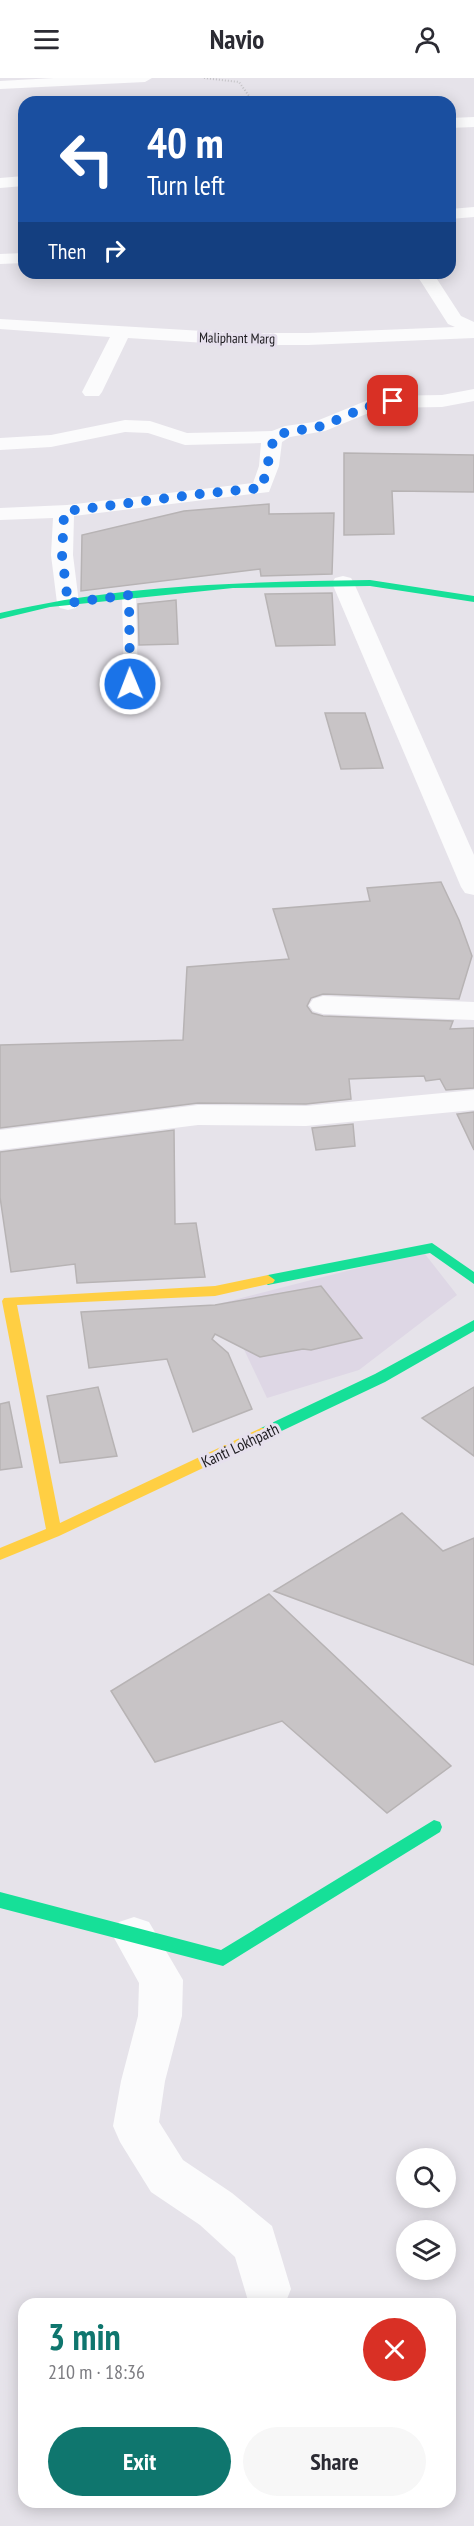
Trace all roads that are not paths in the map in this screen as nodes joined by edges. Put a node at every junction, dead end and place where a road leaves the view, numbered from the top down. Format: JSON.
{"nodes":[{"id":1,"x":145,"y":78,"type":"edge"},
{"id":2,"x":127,"y":79,"type":"edge"},
{"id":3,"x":0,"y":85,"type":"edge"},
{"id":4,"x":456,"y":123,"type":"edge"},
{"id":5,"x":474,"y":123,"type":"edge"},
{"id":6,"x":18,"y":182,"type":"edge"},
{"id":7,"x":0,"y":183,"type":"edge"},
{"id":8,"x":474,"y":212,"type":"edge"},
{"id":9,"x":456,"y":214,"type":"edge"},
{"id":10,"x":18,"y":258,"type":"edge"},
{"id":11,"x":0,"y":259,"type":"edge"},
{"id":12,"x":428,"y":279,"type":"edge"},
{"id":13,"x":0,"y":324,"type":"edge"},
{"id":14,"x":474,"y":330,"type":"edge"},
{"id":15,"x":122,"y":332,"type":"junction"},
{"id":16,"x":92,"y":392,"type":"dead end"},
{"id":17,"x":474,"y":395,"type":"edge"},
{"id":18,"x":274,"y":437,"type":"junction"},
{"id":19,"x":0,"y":444,"type":"edge"},
{"id":20,"x":67,"y":511,"type":"junction"},
{"id":21,"x":0,"y":514,"type":"edge"},
{"id":22,"x":343,"y":583,"type":"junction"},
{"id":23,"x":129,"y":595,"type":"junction"},
{"id":24,"x":474,"y":600,"type":"edge"},
{"id":25,"x":68,"y":603,"type":"junction"},
{"id":26,"x":0,"y":616,"type":"edge"},
{"id":27,"x":130,"y":684,"type":"dead end"},
{"id":28,"x":474,"y":887,"type":"edge"},
{"id":29,"x":323,"y":1005,"type":"dead end"},
{"id":30,"x":474,"y":1011,"type":"edge"},
{"id":31,"x":474,"y":1101,"type":"edge"},
{"id":32,"x":0,"y":1140,"type":"edge"},
{"id":33,"x":474,"y":1279,"type":"edge"},
{"id":34,"x":474,"y":1325,"type":"edge"},
{"id":35,"x":54,"y":1533,"type":"junction"},
{"id":36,"x":0,"y":1554,"type":"edge"},
{"id":37,"x":434,"y":1827,"type":"dead end"},
{"id":38,"x":0,"y":1900,"type":"edge"},
{"id":39,"x":134,"y":1936,"type":"junction"},
{"id":40,"x":267,"y":2289,"type":"dead end"}],
"edges":[{"from":1,"to":2,"type":"street"},
{"from":2,"to":3,"type":"street"},
{"from":4,"to":5,"type":"street"},
{"from":6,"to":7,"type":"street"},
{"from":8,"to":9,"type":"street"},
{"from":10,"to":11,"type":"street"},
{"from":12,"to":14,"type":"street"},
{"from":13,"to":15,"type":"street","name":"Maliphant Marg"},
{"from":14,"to":15,"type":"street","name":"Maliphant Marg"},
{"from":15,"to":16,"type":"street"},
{"from":17,"to":18,"type":"street"},
{"from":18,"to":19,"type":"street"},
{"from":18,"to":20,"type":"street"},
{"from":20,"to":21,"type":"street"},
{"from":20,"to":25,"type":"street"},
{"from":22,"to":23,"type":"main road"},
{"from":22,"to":24,"type":"main road"},
{"from":22,"to":28,"type":"street"},
{"from":23,"to":25,"type":"main road"},
{"from":23,"to":27,"type":"lane"},
{"from":25,"to":26,"type":"main road"},
{"from":29,"to":30,"type":"street"},
{"from":31,"to":32,"type":"street"},
{"from":33,"to":35,"type":"main road"},
{"from":34,"to":35,"type":"main road","name":"Kanti Lokhpath"},
{"from":35,"to":36,"type":"main road","name":"Kanti Lokhpath"},
{"from":37,"to":39,"type":"main road"},
{"from":38,"to":39,"type":"main road"},
{"from":39,"to":40,"type":"street"}]}
